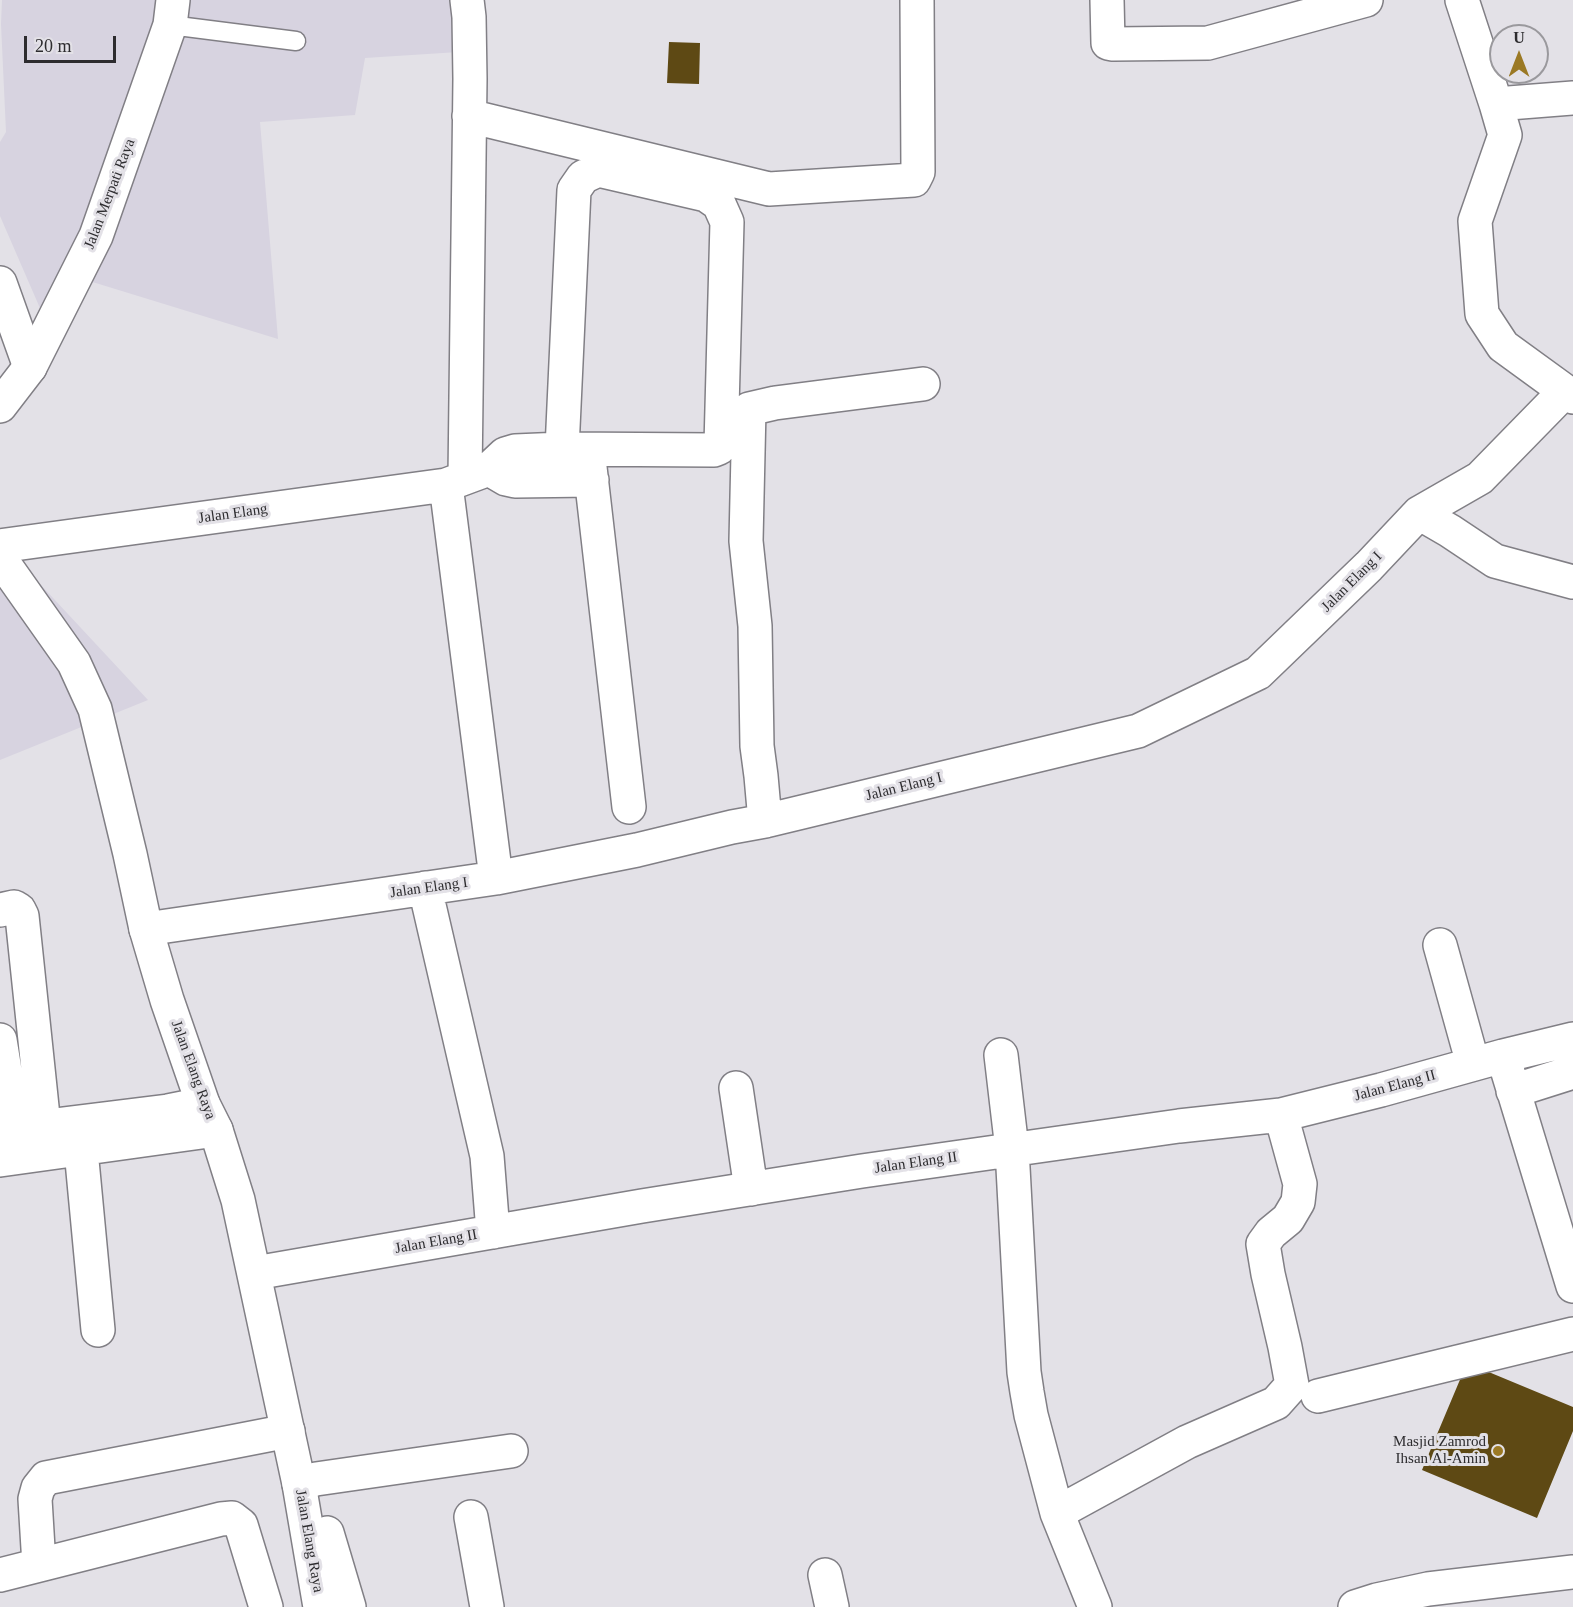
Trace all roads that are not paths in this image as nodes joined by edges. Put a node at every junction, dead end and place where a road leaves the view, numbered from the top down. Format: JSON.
{"nodes":[{"id":1,"x":466,"y":0,"type":"edge"},
{"id":2,"x":917,"y":0,"type":"edge"},
{"id":3,"x":1107,"y":0,"type":"edge"},
{"id":4,"x":1366,"y":0,"type":"edge"},
{"id":5,"x":1462,"y":0,"type":"edge"},
{"id":6,"x":172,"y":13,"type":"edge"},
{"id":7,"x":296,"y":41,"type":"dead end"},
{"id":8,"x":1573,"y":98,"type":"edge"},
{"id":9,"x":1496,"y":104,"type":"junction"},
{"id":10,"x":469,"y":116,"type":"junction"},
{"id":11,"x":0,"y":283,"type":"edge"},
{"id":12,"x":30,"y":368,"type":"junction"},
{"id":13,"x":923,"y":384,"type":"dead end"},
{"id":14,"x":1569,"y":394,"type":"edge"},
{"id":15,"x":0,"y":406,"type":"edge"},
{"id":16,"x":581,"y":460,"type":"junction"},
{"id":17,"x":467,"y":477,"type":"junction"},
{"id":18,"x":1419,"y":513,"type":"junction"},
{"id":19,"x":0,"y":546,"type":"edge"},
{"id":20,"x":0,"y":558,"type":"edge"},
{"id":21,"x":1573,"y":582,"type":"edge"},
{"id":22,"x":629,"y":807,"type":"dead end"},
{"id":23,"x":765,"y":821,"type":"junction"},
{"id":24,"x":496,"y":878,"type":"junction"},
{"id":25,"x":425,"y":888,"type":"junction"},
{"id":26,"x":0,"y":910,"type":"edge"},
{"id":27,"x":147,"y":929,"type":"junction"},
{"id":28,"x":1440,"y":945,"type":"dead end"},
{"id":29,"x":1573,"y":1039,"type":"edge"},
{"id":30,"x":0,"y":1040,"type":"edge"},
{"id":31,"x":1001,"y":1055,"type":"dead end"},
{"id":32,"x":1488,"y":1060,"type":"junction"},
{"id":33,"x":1573,"y":1072,"type":"edge"},
{"id":34,"x":736,"y":1088,"type":"dead end"},
{"id":35,"x":1513,"y":1091,"type":"junction"},
{"id":36,"x":1281,"y":1114,"type":"junction"},
{"id":37,"x":209,"y":1117,"type":"junction"},
{"id":38,"x":1114,"y":1117,"type":"dead end"},
{"id":39,"x":79,"y":1136,"type":"junction"},
{"id":40,"x":1011,"y":1140,"type":"junction"},
{"id":41,"x":16,"y":1141,"type":"edge"},
{"id":42,"x":751,"y":1189,"type":"junction"},
{"id":43,"x":493,"y":1232,"type":"junction"},
{"id":44,"x":255,"y":1273,"type":"junction"},
{"id":45,"x":1573,"y":1286,"type":"edge"},
{"id":46,"x":98,"y":1330,"type":"dead end"},
{"id":47,"x":1573,"y":1334,"type":"edge"},
{"id":48,"x":1318,"y":1396,"type":"dead end"},
{"id":49,"x":288,"y":1431,"type":"junction"},
{"id":50,"x":511,"y":1451,"type":"dead end"},
{"id":51,"x":299,"y":1484,"type":"junction"},
{"id":52,"x":1058,"y":1513,"type":"junction"},
{"id":53,"x":471,"y":1517,"type":"dead end"},
{"id":54,"x":327,"y":1533,"type":"dead end"},
{"id":55,"x":39,"y":1565,"type":"junction"},
{"id":56,"x":1573,"y":1572,"type":"edge"},
{"id":57,"x":0,"y":1575,"type":"edge"},
{"id":58,"x":825,"y":1575,"type":"dead end"},
{"id":59,"x":1573,"y":1591,"type":"edge"},
{"id":60,"x":1495,"y":1605,"type":"edge"},
{"id":61,"x":266,"y":1607,"type":"edge"},
{"id":62,"x":320,"y":1607,"type":"edge"},
{"id":63,"x":349,"y":1607,"type":"edge"},
{"id":64,"x":487,"y":1607,"type":"edge"},
{"id":65,"x":832,"y":1607,"type":"edge"},
{"id":66,"x":1095,"y":1607,"type":"edge"},
{"id":67,"x":1355,"y":1607,"type":"edge"},
{"id":68,"x":1459,"y":1607,"type":"edge"}],
"edges":[{"from":1,"to":10,"type":"street"},
{"from":2,"to":10,"type":"street"},
{"from":3,"to":4,"type":"street"},
{"from":5,"to":9,"type":"street"},
{"from":6,"to":7,"type":"lane"},
{"from":6,"to":12,"type":"street","name":"Jalan Merpati Raya"},
{"from":8,"to":9,"type":"street"},
{"from":9,"to":14,"type":"street"},
{"from":10,"to":17,"type":"street"},
{"from":11,"to":12,"type":"street"},
{"from":12,"to":15,"type":"street","name":"Jalan Merpati Raya"},
{"from":13,"to":23,"type":"street"},
{"from":14,"to":18,"type":"street","name":"Jalan Elang I"},
{"from":16,"to":16,"type":"street"},
{"from":16,"to":17,"type":"street"},
{"from":16,"to":17,"type":"street"},
{"from":16,"to":22,"type":"street"},
{"from":17,"to":19,"type":"street","name":"Jalan Elang"},
{"from":17,"to":24,"type":"street"},
{"from":18,"to":21,"type":"street"},
{"from":18,"to":23,"type":"street","name":"Jalan Elang I"},
{"from":20,"to":27,"type":"street","name":"Jalan Elang Raya"},
{"from":23,"to":24,"type":"street","name":"Jalan Elang I"},
{"from":24,"to":25,"type":"street","name":"Jalan Elang I"},
{"from":25,"to":27,"type":"street","name":"Jalan Elang I"},
{"from":25,"to":43,"type":"street"},
{"from":26,"to":41,"type":"street"},
{"from":27,"to":37,"type":"street","name":"Jalan Elang Raya"},
{"from":28,"to":32,"type":"street"},
{"from":29,"to":32,"type":"street","name":"Jalan Elang II"},
{"from":30,"to":41,"type":"street"},
{"from":31,"to":40,"type":"street"},
{"from":32,"to":35,"type":"street"},
{"from":32,"to":36,"type":"street","name":"Jalan Elang II"},
{"from":33,"to":35,"type":"street"},
{"from":34,"to":42,"type":"street"},
{"from":35,"to":45,"type":"street"},
{"from":36,"to":40,"type":"street","name":"Jalan Elang II"},
{"from":36,"to":52,"type":"street"},
{"from":37,"to":39,"type":"street"},
{"from":37,"to":44,"type":"street","name":"Jalan Elang Raya"},
{"from":38,"to":40,"type":"street"},
{"from":39,"to":41,"type":"street"},
{"from":39,"to":46,"type":"street"},
{"from":40,"to":42,"type":"street","name":"Jalan Elang II"},
{"from":40,"to":52,"type":"street"},
{"from":42,"to":43,"type":"street","name":"Jalan Elang II"},
{"from":43,"to":44,"type":"street","name":"Jalan Elang II"},
{"from":44,"to":49,"type":"street","name":"Jalan Elang Raya"},
{"from":47,"to":48,"type":"street"},
{"from":49,"to":51,"type":"street","name":"Jalan Elang Raya"},
{"from":49,"to":55,"type":"street"},
{"from":50,"to":51,"type":"street"},
{"from":51,"to":62,"type":"street","name":"Jalan Elang Raya"},
{"from":52,"to":66,"type":"street"},
{"from":53,"to":64,"type":"street"},
{"from":54,"to":63,"type":"street"},
{"from":55,"to":57,"type":"street"},
{"from":55,"to":61,"type":"street"},
{"from":56,"to":67,"type":"street"},
{"from":58,"to":65,"type":"street"},
{"from":59,"to":60,"type":"street"},
{"from":60,"to":68,"type":"street"}]}
